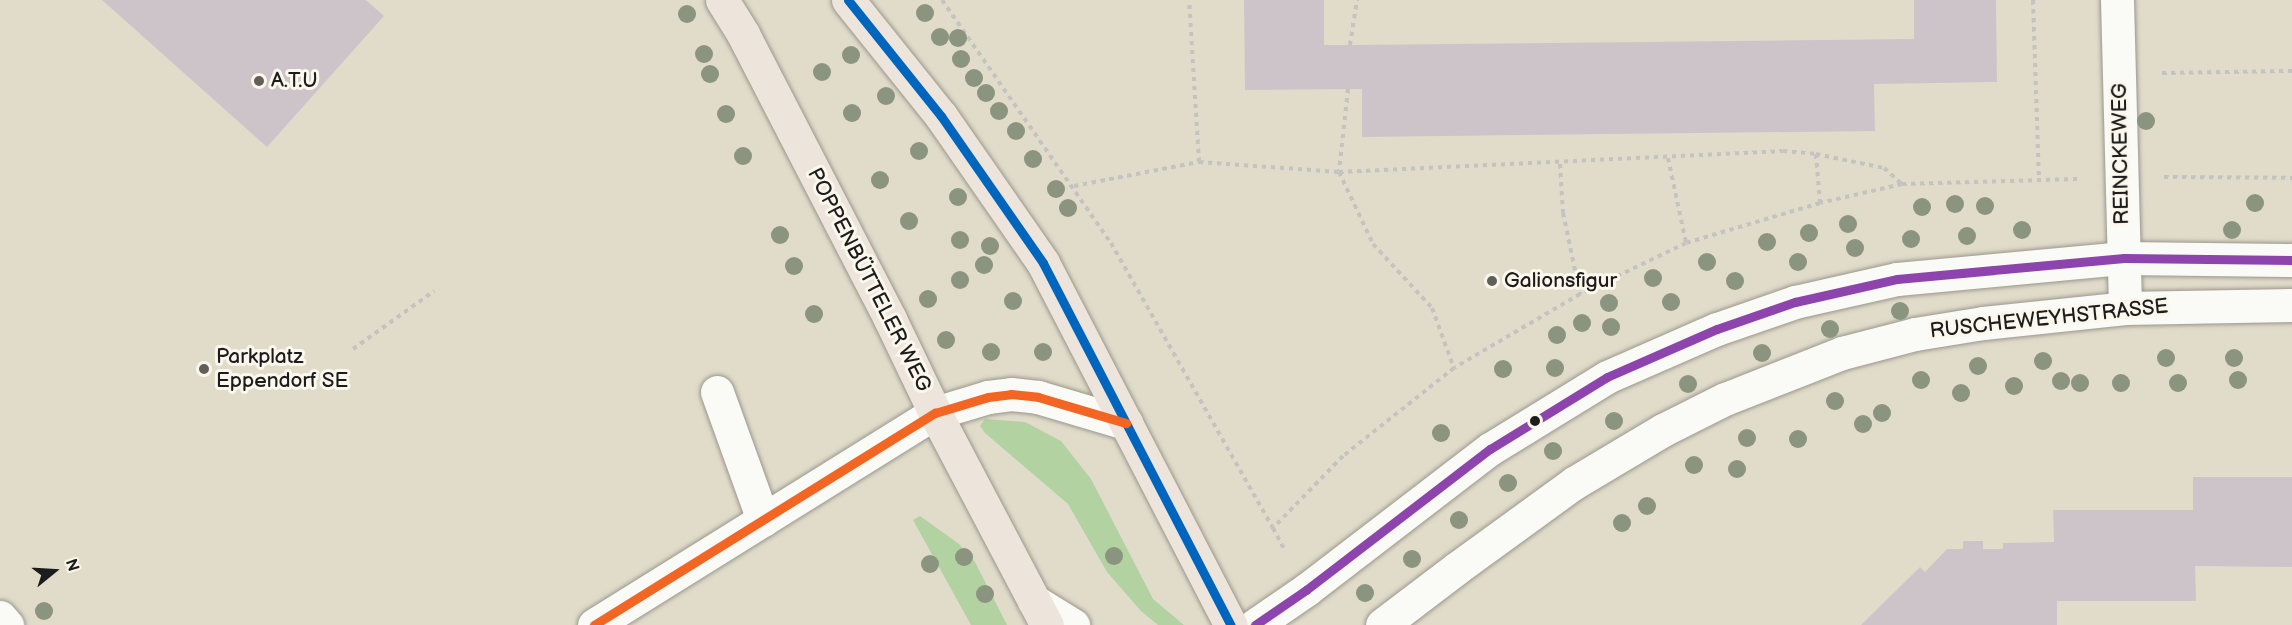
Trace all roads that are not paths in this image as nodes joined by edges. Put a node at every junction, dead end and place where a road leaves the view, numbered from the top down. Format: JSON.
{"nodes":[{"id":1,"x":722,"y":0,"type":"edge"},
{"id":2,"x":848,"y":0,"type":"edge"},
{"id":3,"x":2117,"y":0,"type":"edge"},
{"id":4,"x":2124,"y":258,"type":"junction"},
{"id":5,"x":2292,"y":260,"type":"edge"},
{"id":6,"x":2292,"y":305,"type":"edge"},
{"id":7,"x":2126,"y":308,"type":"junction"},
{"id":8,"x":717,"y":392,"type":"dead end"},
{"id":9,"x":935,"y":413,"type":"junction"},
{"id":10,"x":1126,"y":423,"type":"junction"},
{"id":11,"x":763,"y":520,"type":"junction"},
{"id":12,"x":1040,"y":613,"type":"edge"},
{"id":13,"x":0,"y":617,"type":"edge"},
{"id":14,"x":7,"y":625,"type":"edge"},
{"id":15,"x":594,"y":625,"type":"edge"},
{"id":16,"x":1073,"y":625,"type":"edge"},
{"id":17,"x":1232,"y":625,"type":"edge"},
{"id":18,"x":1255,"y":625,"type":"edge"},
{"id":19,"x":1382,"y":625,"type":"edge"}],
"edges":[{"from":1,"to":9,"type":"main road","name":"POPPENBÜTTELER WEG"},
{"from":2,"to":10,"type":"main road"},
{"from":3,"to":4,"type":"street","name":"REINCKEWEG"},
{"from":4,"to":5,"type":"street"},
{"from":4,"to":7,"type":"street","name":"REINCKEWEG"},
{"from":4,"to":18,"type":"street"},
{"from":6,"to":7,"type":"street","name":"RUSCHEWEYHSTRASSE"},
{"from":7,"to":19,"type":"street","name":"RUSCHEWEYHSTRASSE"},
{"from":8,"to":11,"type":"street"},
{"from":9,"to":10,"type":"street"},
{"from":9,"to":11,"type":"street"},
{"from":9,"to":12,"type":"main road","name":"POPPENBÜTTELER WEG"},
{"from":10,"to":17,"type":"main road"},
{"from":11,"to":15,"type":"street"},
{"from":12,"to":16,"type":"street"},
{"from":13,"to":14,"type":"street"}]}
